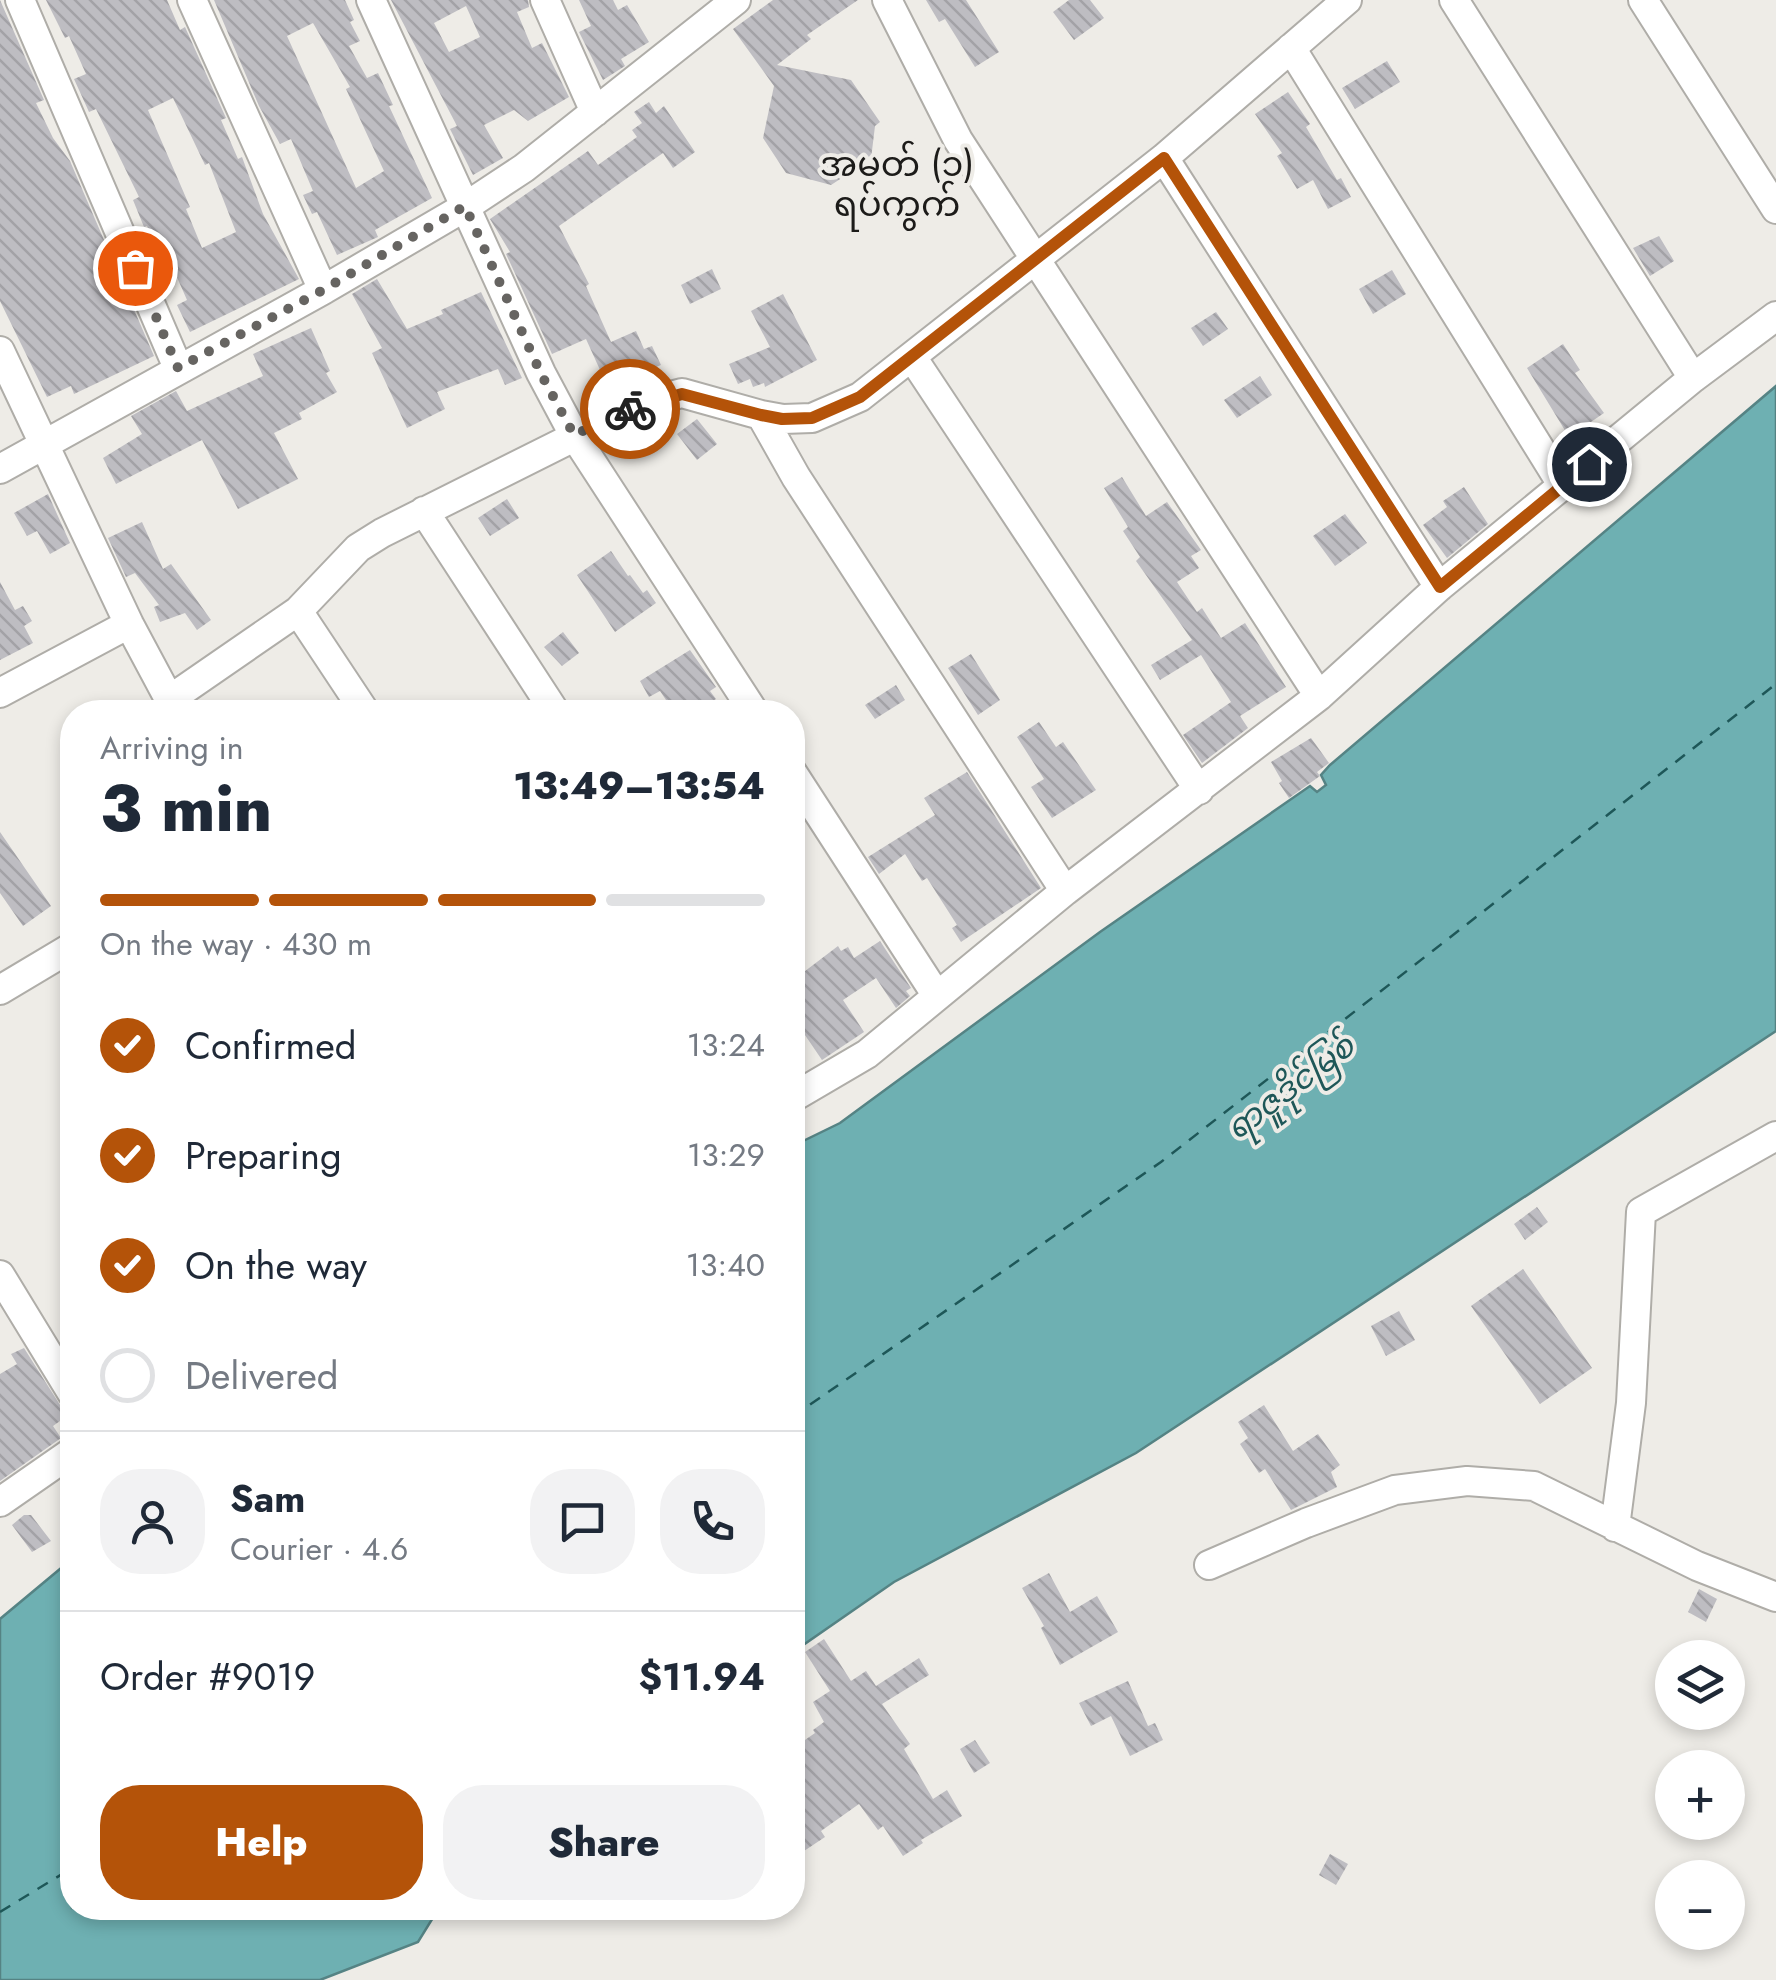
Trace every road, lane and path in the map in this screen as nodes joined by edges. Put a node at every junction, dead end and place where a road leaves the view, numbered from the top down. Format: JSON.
{"nodes":[{"id":1,"x":20,"y":0,"type":"edge"},
{"id":2,"x":192,"y":0,"type":"edge"},
{"id":3,"x":371,"y":0,"type":"edge"},
{"id":4,"x":545,"y":0,"type":"edge"},
{"id":5,"x":887,"y":0,"type":"edge"},
{"id":6,"x":1347,"y":0,"type":"edge"},
{"id":7,"x":1454,"y":0,"type":"edge"},
{"id":8,"x":1643,"y":0,"type":"edge"},
{"id":9,"x":728,"y":3,"type":"edge"},
{"id":10,"x":1291,"y":48,"type":"junction"},
{"id":11,"x":596,"y":112,"type":"junction"},
{"id":12,"x":1164,"y":158,"type":"junction"},
{"id":13,"x":465,"y":206,"type":"junction"},
{"id":14,"x":1776,"y":210,"type":"edge"},
{"id":15,"x":1036,"y":260,"type":"junction"},
{"id":16,"x":323,"y":290,"type":"junction"},
{"id":17,"x":1776,"y":316,"type":"edge"},
{"id":18,"x":0,"y":350,"type":"edge"},
{"id":19,"x":912,"y":357,"type":"junction"},
{"id":20,"x":178,"y":368,"type":"junction"},
{"id":21,"x":1692,"y":378,"type":"junction"},
{"id":22,"x":761,"y":415,"type":"junction"},
{"id":23,"x":574,"y":435,"type":"junction"},
{"id":24,"x":42,"y":444,"type":"junction"},
{"id":25,"x":0,"y":469,"type":"edge"},
{"id":26,"x":1564,"y":486,"type":"junction"},
{"id":27,"x":424,"y":511,"type":"junction"},
{"id":28,"x":1440,"y":587,"type":"junction"},
{"id":29,"x":298,"y":611,"type":"junction"},
{"id":30,"x":129,"y":624,"type":"junction"},
{"id":31,"x":0,"y":693,"type":"edge"},
{"id":32,"x":1319,"y":696,"type":"junction"},
{"id":33,"x":170,"y":700,"type":"edge"},
{"id":34,"x":181,"y":700,"type":"edge"},
{"id":35,"x":357,"y":700,"type":"edge"},
{"id":36,"x":547,"y":700,"type":"edge"},
{"id":37,"x":746,"y":700,"type":"edge"},
{"id":38,"x":1199,"y":790,"type":"junction"},
{"id":39,"x":805,"y":792,"type":"edge"},
{"id":40,"x":1065,"y":891,"type":"junction"},
{"id":41,"x":60,"y":953,"type":"edge"},
{"id":42,"x":0,"y":990,"type":"edge"},
{"id":43,"x":937,"y":996,"type":"junction"},
{"id":44,"x":805,"y":1083,"type":"edge"},
{"id":45,"x":1776,"y":1136,"type":"edge"},
{"id":46,"x":0,"y":1275,"type":"edge"},
{"id":47,"x":60,"y":1373,"type":"edge"},
{"id":48,"x":60,"y":1460,"type":"edge"},
{"id":49,"x":0,"y":1502,"type":"edge"},
{"id":50,"x":1615,"y":1527,"type":"junction"},
{"id":51,"x":1209,"y":1565,"type":"dead end"},
{"id":52,"x":1776,"y":1598,"type":"edge"}],
"edges":[{"from":1,"to":20,"type":"street"},
{"from":2,"to":16,"type":"street"},
{"from":3,"to":13,"type":"street"},
{"from":4,"to":11,"type":"street"},
{"from":5,"to":15,"type":"street"},
{"from":6,"to":10,"type":"street"},
{"from":7,"to":21,"type":"street"},
{"from":8,"to":14,"type":"street"},
{"from":9,"to":11,"type":"street"},
{"from":10,"to":12,"type":"street"},
{"from":10,"to":26,"type":"street"},
{"from":11,"to":13,"type":"street"},
{"from":12,"to":15,"type":"street"},
{"from":12,"to":28,"type":"street"},
{"from":13,"to":16,"type":"street"},
{"from":13,"to":23,"type":"street"},
{"from":15,"to":19,"type":"street"},
{"from":15,"to":32,"type":"street"},
{"from":16,"to":20,"type":"street"},
{"from":17,"to":21,"type":"street"},
{"from":18,"to":24,"type":"street"},
{"from":19,"to":22,"type":"street"},
{"from":19,"to":38,"type":"street"},
{"from":20,"to":24,"type":"street"},
{"from":21,"to":26,"type":"street"},
{"from":22,"to":23,"type":"street"},
{"from":22,"to":40,"type":"street"},
{"from":23,"to":27,"type":"street"},
{"from":23,"to":37,"type":"street"},
{"from":24,"to":25,"type":"street"},
{"from":24,"to":30,"type":"street"},
{"from":26,"to":28,"type":"street"},
{"from":27,"to":29,"type":"street"},
{"from":27,"to":36,"type":"street"},
{"from":28,"to":32,"type":"street"},
{"from":29,"to":34,"type":"street"},
{"from":29,"to":35,"type":"street"},
{"from":30,"to":31,"type":"street"},
{"from":30,"to":33,"type":"street"},
{"from":32,"to":38,"type":"street"},
{"from":38,"to":40,"type":"street"},
{"from":39,"to":43,"type":"street"},
{"from":40,"to":43,"type":"street"},
{"from":41,"to":42,"type":"street"},
{"from":43,"to":44,"type":"street"},
{"from":45,"to":50,"type":"street"},
{"from":46,"to":47,"type":"street"},
{"from":48,"to":49,"type":"street"},
{"from":50,"to":51,"type":"street"},
{"from":50,"to":52,"type":"street"}]}
